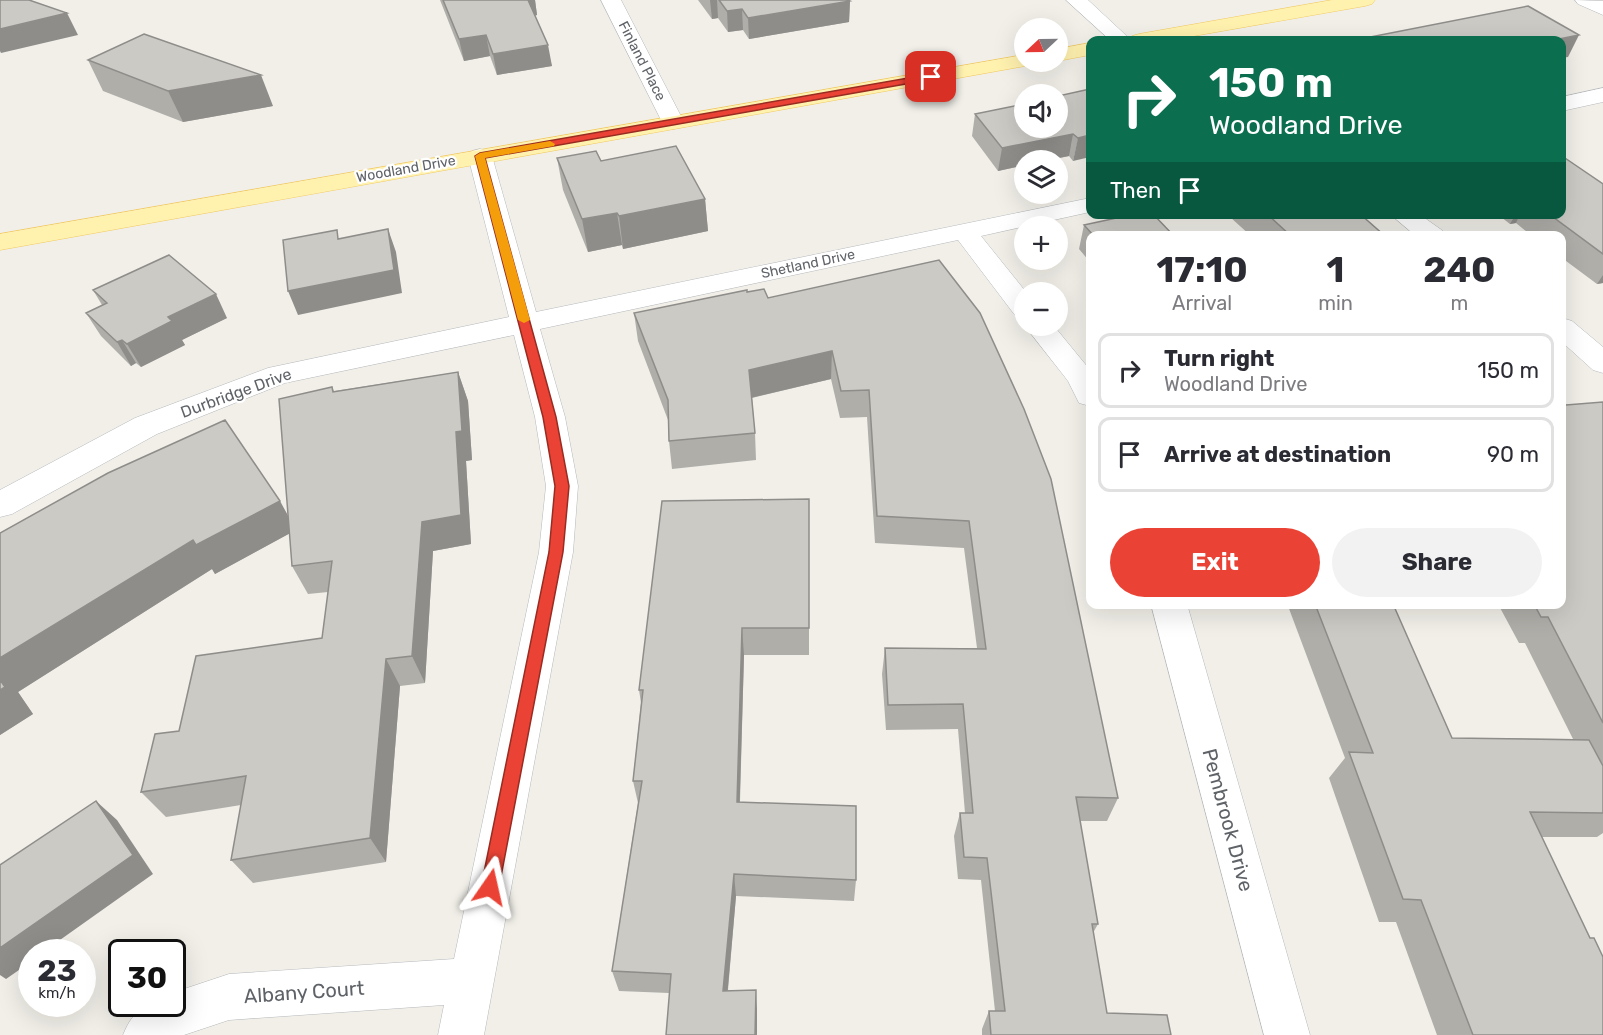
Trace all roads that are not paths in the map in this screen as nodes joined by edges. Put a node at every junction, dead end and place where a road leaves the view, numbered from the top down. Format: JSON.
{"nodes":[{"id":1,"x":611,"y":0,"type":"edge"},
{"id":2,"x":1076,"y":0,"type":"edge"},
{"id":3,"x":1365,"y":0,"type":"edge"},
{"id":4,"x":1585,"y":0,"type":"edge"},
{"id":5,"x":1603,"y":9,"type":"edge"},
{"id":6,"x":1116,"y":36,"type":"edge"},
{"id":7,"x":1161,"y":36,"type":"edge"},
{"id":8,"x":1086,"y":50,"type":"edge"},
{"id":9,"x":1068,"y":53,"type":"edge"},
{"id":10,"x":1014,"y":63,"type":"edge"},
{"id":11,"x":1603,"y":95,"type":"edge"},
{"id":12,"x":1566,"y":103,"type":"edge"},
{"id":13,"x":673,"y":122,"type":"junction"},
{"id":14,"x":480,"y":156,"type":"junction"},
{"id":15,"x":1086,"y":206,"type":"edge"},
{"id":16,"x":1409,"y":219,"type":"edge"},
{"id":17,"x":964,"y":231,"type":"junction"},
{"id":18,"x":1427,"y":231,"type":"edge"},
{"id":19,"x":0,"y":242,"type":"edge"},
{"id":20,"x":1014,"y":295,"type":"edge"},
{"id":21,"x":525,"y":322,"type":"junction"},
{"id":22,"x":1566,"y":331,"type":"edge"},
{"id":23,"x":1047,"y":336,"type":"edge"},
{"id":24,"x":1603,"y":363,"type":"edge"},
{"id":25,"x":1086,"y":388,"type":"edge"},
{"id":26,"x":0,"y":505,"type":"edge"},
{"id":27,"x":1170,"y":609,"type":"edge"},
{"id":28,"x":471,"y":980,"type":"junction"},
{"id":29,"x":146,"y":1035,"type":"edge"},
{"id":30,"x":461,"y":1035,"type":"edge"},
{"id":31,"x":1287,"y":1035,"type":"edge"}],
"edges":[{"from":1,"to":13,"type":"street","name":"Finland Place"},
{"from":2,"to":6,"type":"street"},
{"from":3,"to":7,"type":"main road"},
{"from":4,"to":5,"type":"street"},
{"from":8,"to":9,"type":"main road"},
{"from":10,"to":13,"type":"main road","name":"Woodland Drive"},
{"from":11,"to":12,"type":"street"},
{"from":13,"to":14,"type":"main road","name":"Woodland Drive"},
{"from":14,"to":19,"type":"main road","name":"Woodland Drive"},
{"from":14,"to":21,"type":"street"},
{"from":15,"to":17,"type":"street","name":"Shetland Drive"},
{"from":16,"to":18,"type":"street"},
{"from":17,"to":20,"type":"street"},
{"from":17,"to":21,"type":"street","name":"Shetland Drive"},
{"from":21,"to":26,"type":"street","name":"Durbridge Drive"},
{"from":21,"to":28,"type":"street"},
{"from":22,"to":24,"type":"street"},
{"from":23,"to":25,"type":"street"},
{"from":27,"to":31,"type":"street","name":"Pembrook Drive"},
{"from":28,"to":29,"type":"street","name":"Albany Court"},
{"from":28,"to":30,"type":"street"}]}
